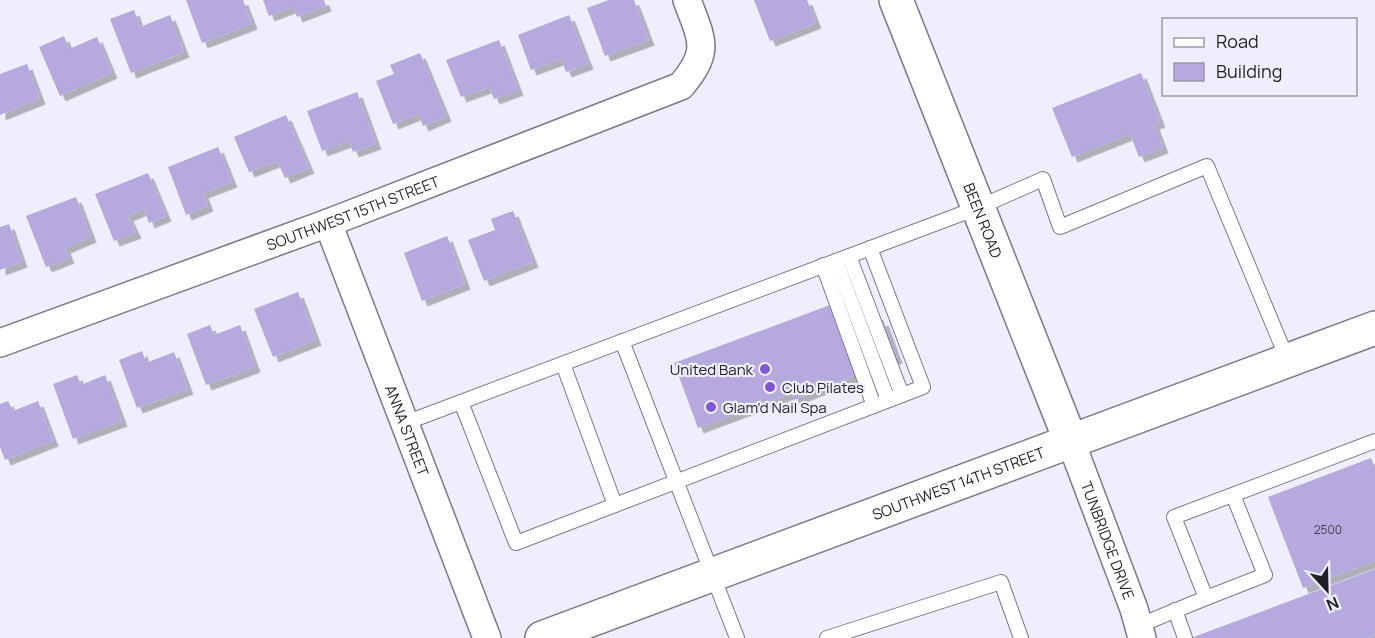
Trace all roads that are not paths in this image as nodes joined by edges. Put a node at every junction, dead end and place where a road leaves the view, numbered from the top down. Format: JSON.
{"nodes":[{"id":1,"x":687,"y":0,"type":"edge"},
{"id":2,"x":896,"y":0,"type":"edge"},
{"id":3,"x":977,"y":208,"type":"junction"},
{"id":4,"x":328,"y":223,"type":"junction"},
{"id":5,"x":870,"y":248,"type":"junction"},
{"id":6,"x":836,"y":261,"type":"junction"},
{"id":7,"x":1375,"y":328,"type":"edge"},
{"id":8,"x":622,"y":341,"type":"junction"},
{"id":9,"x":0,"y":343,"type":"edge"},
{"id":10,"x":1288,"y":361,"type":"junction"},
{"id":11,"x":563,"y":364,"type":"junction"},
{"id":12,"x":895,"y":398,"type":"junction"},
{"id":13,"x":461,"y":402,"type":"junction"},
{"id":14,"x":874,"y":406,"type":"junction"},
{"id":15,"x":405,"y":423,"type":"junction"},
{"id":16,"x":1375,"y":441,"type":"edge"},
{"id":17,"x":1071,"y":442,"type":"junction"},
{"id":18,"x":677,"y":482,"type":"junction"},
{"id":19,"x":1233,"y":495,"type":"junction"},
{"id":20,"x":615,"y":505,"type":"junction"},
{"id":21,"x":712,"y":574,"type":"junction"},
{"id":22,"x":1206,"y":598,"type":"junction"},
{"id":23,"x":1175,"y":610,"type":"junction"},
{"id":24,"x":1141,"y":632,"type":"edge"},
{"id":25,"x":487,"y":638,"type":"edge"},
{"id":26,"x":542,"y":638,"type":"edge"},
{"id":27,"x":737,"y":638,"type":"edge"},
{"id":28,"x":828,"y":638,"type":"edge"},
{"id":29,"x":1021,"y":638,"type":"edge"},
{"id":30,"x":1185,"y":638,"type":"edge"}],
"edges":[{"from":1,"to":4,"type":"street","name":"SOUTHWEST 15TH STREET"},
{"from":2,"to":3,"type":"main road","name":"BEEN ROAD"},
{"from":3,"to":5,"type":"lane"},
{"from":3,"to":10,"type":"lane"},
{"from":3,"to":17,"type":"main road","name":"BEEN ROAD"},
{"from":4,"to":9,"type":"street","name":"SOUTHWEST 15TH STREET"},
{"from":4,"to":15,"type":"street","name":"ANNA STREET"},
{"from":5,"to":6,"type":"lane"},
{"from":5,"to":12,"type":"lane"},
{"from":6,"to":8,"type":"lane"},
{"from":6,"to":12,"type":"lane"},
{"from":6,"to":14,"type":"lane"},
{"from":7,"to":10,"type":"main road","name":"SOUTHWEST 14TH STREET"},
{"from":8,"to":11,"type":"lane"},
{"from":8,"to":18,"type":"lane"},
{"from":10,"to":17,"type":"main road","name":"SOUTHWEST 14TH STREET"},
{"from":11,"to":13,"type":"lane"},
{"from":11,"to":20,"type":"lane"},
{"from":12,"to":14,"type":"lane"},
{"from":13,"to":15,"type":"lane"},
{"from":13,"to":20,"type":"lane"},
{"from":14,"to":18,"type":"lane"},
{"from":15,"to":25,"type":"street","name":"ANNA STREET"},
{"from":16,"to":19,"type":"lane"},
{"from":17,"to":21,"type":"main road","name":"SOUTHWEST 14TH STREET"},
{"from":17,"to":24,"type":"street","name":"TUNBRIDGE DRIVE"},
{"from":18,"to":20,"type":"lane"},
{"from":18,"to":21,"type":"lane"},
{"from":19,"to":22,"type":"lane"},
{"from":19,"to":22,"type":"lane"},
{"from":21,"to":26,"type":"main road","name":"SOUTHWEST 14TH STREET"},
{"from":21,"to":27,"type":"lane"},
{"from":22,"to":23,"type":"lane"},
{"from":23,"to":24,"type":"lane"},
{"from":23,"to":30,"type":"lane"},
{"from":28,"to":29,"type":"lane"}]}
